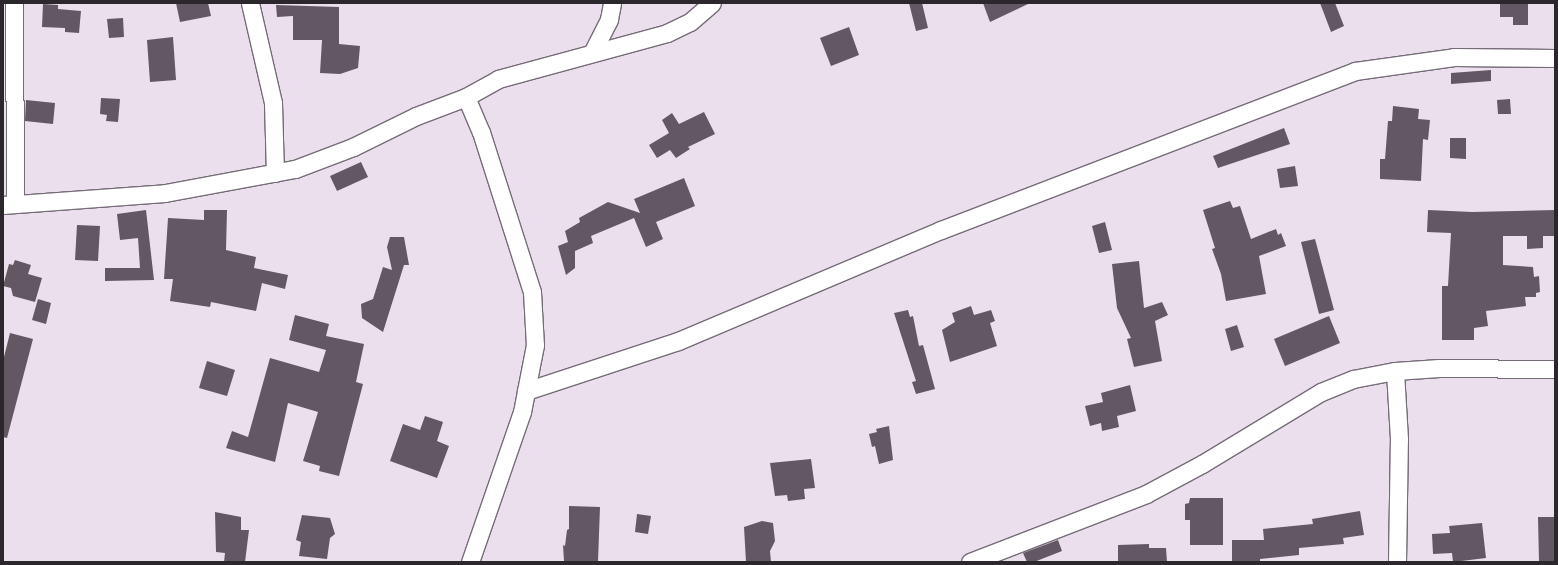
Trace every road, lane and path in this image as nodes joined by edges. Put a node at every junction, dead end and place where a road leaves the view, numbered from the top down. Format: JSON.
{"nodes":[{"id":1,"x":14,"y":3,"type":"edge"},
{"id":2,"x":250,"y":3,"type":"edge"},
{"id":3,"x":612,"y":3,"type":"edge"},
{"id":4,"x":712,"y":3,"type":"edge"},
{"id":5,"x":592,"y":53,"type":"junction"},
{"id":6,"x":1555,"y":58,"type":"edge"},
{"id":7,"x":466,"y":97,"type":"junction"},
{"id":8,"x":275,"y":173,"type":"junction"},
{"id":9,"x":9,"y":204,"type":"edge"},
{"id":10,"x":1555,"y":369,"type":"edge"},
{"id":11,"x":1395,"y":372,"type":"junction"},
{"id":12,"x":526,"y":391,"type":"junction"},
{"id":13,"x":470,"y":562,"type":"edge"},
{"id":14,"x":970,"y":562,"type":"edge"},
{"id":15,"x":1397,"y":562,"type":"edge"}],
"edges":[{"from":1,"to":9,"type":"street"},
{"from":2,"to":8,"type":"street"},
{"from":3,"to":5,"type":"street"},
{"from":4,"to":5,"type":"street"},
{"from":5,"to":7,"type":"street"},
{"from":6,"to":12,"type":"street"},
{"from":7,"to":8,"type":"street"},
{"from":7,"to":12,"type":"street"},
{"from":8,"to":9,"type":"street"},
{"from":10,"to":11,"type":"street"},
{"from":11,"to":14,"type":"street"},
{"from":11,"to":15,"type":"street"},
{"from":12,"to":13,"type":"street"}]}
